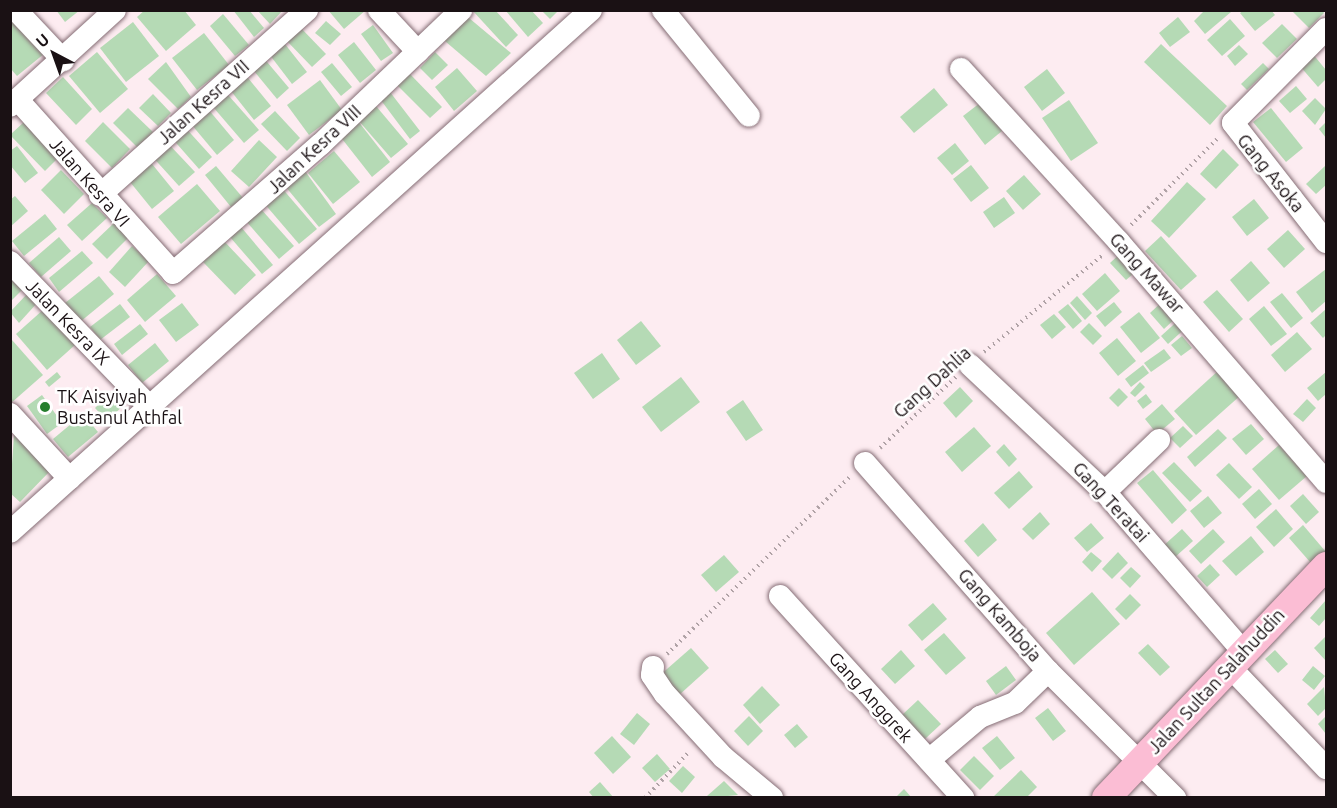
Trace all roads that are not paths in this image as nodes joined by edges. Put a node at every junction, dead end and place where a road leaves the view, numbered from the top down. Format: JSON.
{"nodes":[{"id":1,"x":16,"y":10,"type":"edge"},
{"id":2,"x":115,"y":10,"type":"edge"},
{"id":3,"x":307,"y":10,"type":"edge"},
{"id":4,"x":379,"y":10,"type":"edge"},
{"id":5,"x":461,"y":10,"type":"edge"},
{"id":6,"x":591,"y":10,"type":"edge"},
{"id":7,"x":663,"y":10,"type":"edge"},
{"id":8,"x":1326,"y":29,"type":"edge"},
{"id":9,"x":418,"y":52,"type":"junction"},
{"id":10,"x":63,"y":60,"type":"junction"},
{"id":11,"x":960,"y":69,"type":"dead end"},
{"id":12,"x":14,"y":103,"type":"edge"},
{"id":13,"x":749,"y":116,"type":"dead end"},
{"id":14,"x":100,"y":195,"type":"junction"},
{"id":15,"x":1326,"y":242,"type":"edge"},
{"id":16,"x":10,"y":262,"type":"edge"},
{"id":17,"x":161,"y":265,"type":"joint"},
{"id":18,"x":970,"y":365,"type":"road end"},
{"id":19,"x":151,"y":408,"type":"junction"},
{"id":20,"x":10,"y":414,"type":"edge"},
{"id":21,"x":1159,"y":441,"type":"dead end"},
{"id":22,"x":865,"y":463,"type":"road end"},
{"id":23,"x":70,"y":479,"type":"junction"},
{"id":24,"x":1326,"y":482,"type":"edge"},
{"id":25,"x":1106,"y":492,"type":"junction"},
{"id":26,"x":10,"y":532,"type":"edge"},
{"id":27,"x":1324,"y":574,"type":"edge"},
{"id":28,"x":780,"y":596,"type":"dead end"},
{"id":29,"x":1235,"y":658,"type":"junction"},
{"id":30,"x":653,"y":667,"type":"road end"},
{"id":31,"x":1048,"y":671,"type":"junction"},
{"id":32,"x":929,"y":760,"type":"junction"},
{"id":33,"x":1141,"y":761,"type":"junction"},
{"id":34,"x":1326,"y":768,"type":"edge"},
{"id":35,"x":772,"y":798,"type":"edge"},
{"id":36,"x":963,"y":798,"type":"edge"},
{"id":37,"x":1107,"y":798,"type":"edge"},
{"id":38,"x":1176,"y":798,"type":"edge"}],
"edges":[{"from":1,"to":10,"type":"street"},
{"from":2,"to":10,"type":"street"},
{"from":3,"to":14,"type":"street","name":"Jalan Kesra VII"},
{"from":4,"to":9,"type":"street"},
{"from":5,"to":9,"type":"street","name":"Jalan Kesra VIII"},
{"from":6,"to":19,"type":"street"},
{"from":7,"to":13,"type":"street"},
{"from":8,"to":15,"type":"street","name":"Gang Asoka"},
{"from":9,"to":17,"type":"street","name":"Jalan Kesra VIII"},
{"from":10,"to":12,"type":"street"},
{"from":11,"to":24,"type":"street","name":"Gang Mawar"},
{"from":12,"to":14,"type":"street","name":"Jalan Kesra VI"},
{"from":14,"to":17,"type":"street","name":"Jalan Kesra VI"},
{"from":16,"to":19,"type":"street","name":"Jalan Kesra IX"},
{"from":18,"to":25,"type":"street","name":"Gang Teratai"},
{"from":19,"to":23,"type":"street"},
{"from":20,"to":23,"type":"street"},
{"from":21,"to":25,"type":"street"},
{"from":22,"to":31,"type":"street","name":"Gang Kamboja"},
{"from":23,"to":26,"type":"street"},
{"from":25,"to":29,"type":"street","name":"Gang Teratai"},
{"from":27,"to":29,"type":"main road","name":"Jalan Sultan Salahuddin"},
{"from":28,"to":32,"type":"street","name":"Gang Anggrek"},
{"from":29,"to":33,"type":"main road","name":"Jalan Sultan Salahuddin"},
{"from":29,"to":34,"type":"street","name":"Gang Teratai"},
{"from":30,"to":35,"type":"street"},
{"from":31,"to":32,"type":"street"},
{"from":31,"to":33,"type":"street","name":"Gang Kamboja"},
{"from":32,"to":36,"type":"street","name":"Gang Anggrek"},
{"from":33,"to":37,"type":"main road","name":"Jalan Sultan Salahuddin"},
{"from":33,"to":38,"type":"street","name":"Gang Kamboja"}]}
